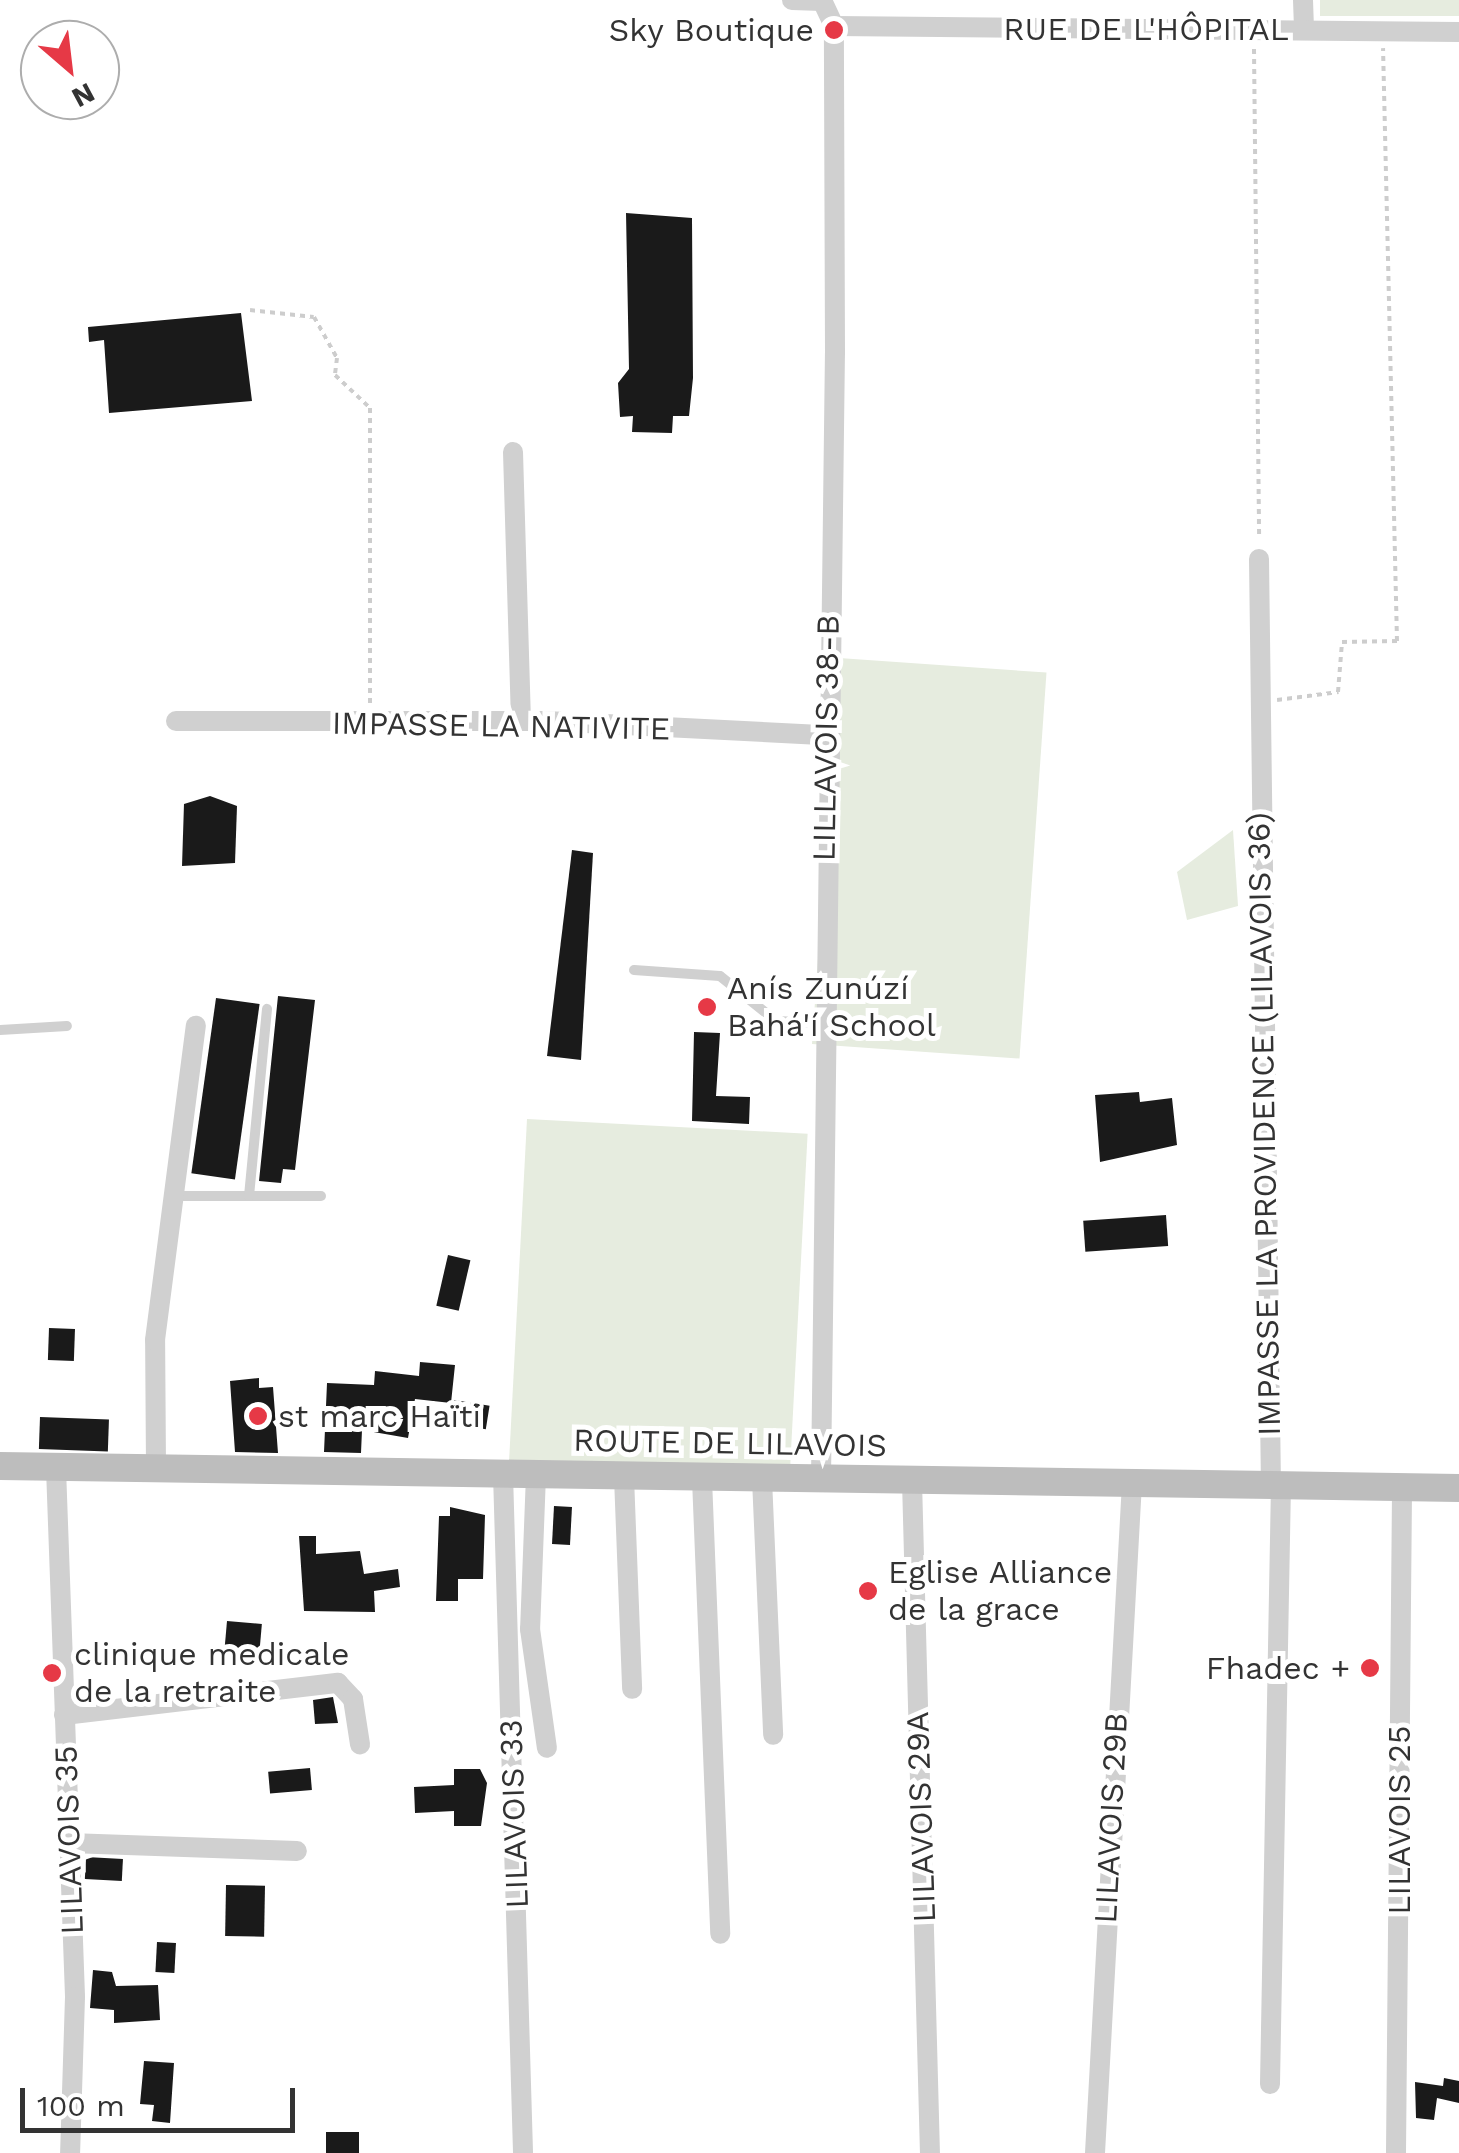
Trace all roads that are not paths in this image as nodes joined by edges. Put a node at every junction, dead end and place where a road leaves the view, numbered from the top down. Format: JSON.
{"nodes":[{"id":1,"x":792,"y":0,"type":"edge"},
{"id":2,"x":822,"y":0,"type":"edge"},
{"id":3,"x":1304,"y":0,"type":"edge"},
{"id":4,"x":834,"y":26,"type":"junction"},
{"id":5,"x":1304,"y":30,"type":"junction"},
{"id":6,"x":1459,"y":32,"type":"edge"},
{"id":7,"x":513,"y":452,"type":"dead end"},
{"id":8,"x":1259,"y":559,"type":"road end"},
{"id":9,"x":176,"y":721,"type":"dead end"},
{"id":10,"x":522,"y":721,"type":"junction"},
{"id":11,"x":826,"y":735,"type":"junction"},
{"id":12,"x":634,"y":970,"type":"dead end"},
{"id":13,"x":267,"y":1010,"type":"dead end"},
{"id":14,"x":821,"y":1023,"type":"junction"},
{"id":15,"x":67,"y":1026,"type":"dead end"},
{"id":16,"x":196,"y":1026,"type":"dead end"},
{"id":17,"x":0,"y":1030,"type":"edge"},
{"id":18,"x":170,"y":1196,"type":"junction"},
{"id":19,"x":249,"y":1196,"type":"junction"},
{"id":20,"x":321,"y":1196,"type":"dead end"},
{"id":21,"x":0,"y":1466,"type":"edge"},
{"id":22,"x":56,"y":1468,"type":"junction"},
{"id":23,"x":156,"y":1468,"type":"junction"},
{"id":24,"x":504,"y":1474,"type":"junction"},
{"id":25,"x":536,"y":1475,"type":"junction"},
{"id":26,"x":624,"y":1477,"type":"junction"},
{"id":27,"x":702,"y":1479,"type":"junction"},
{"id":28,"x":762,"y":1479,"type":"junction"},
{"id":29,"x":822,"y":1479,"type":"junction"},
{"id":30,"x":912,"y":1481,"type":"junction"},
{"id":31,"x":1132,"y":1483,"type":"junction"},
{"id":32,"x":1276,"y":1484,"type":"junction"},
{"id":33,"x":1402,"y":1487,"type":"junction"},
{"id":34,"x":1459,"y":1488,"type":"edge"},
{"id":35,"x":632,"y":1689,"type":"dead end"},
{"id":36,"x":64,"y":1715,"type":"junction"},
{"id":37,"x":773,"y":1735,"type":"dead end"},
{"id":38,"x":360,"y":1744,"type":"dead end"},
{"id":39,"x":547,"y":1748,"type":"dead end"},
{"id":40,"x":69,"y":1843,"type":"junction"},
{"id":41,"x":297,"y":1851,"type":"dead end"},
{"id":42,"x":720,"y":1934,"type":"dead end"},
{"id":43,"x":1270,"y":2084,"type":"dead end"},
{"id":44,"x":70,"y":2153,"type":"edge"},
{"id":45,"x":523,"y":2153,"type":"edge"},
{"id":46,"x":930,"y":2153,"type":"edge"},
{"id":47,"x":1095,"y":2153,"type":"edge"},
{"id":48,"x":1396,"y":2153,"type":"edge"}],
"edges":[{"from":1,"to":2,"type":"street"},
{"from":2,"to":4,"type":"street","name":"LILLAVOIS 38-B"},
{"from":3,"to":5,"type":"street"},
{"from":4,"to":5,"type":"street","name":"RUE DE L'HÔPITAL"},
{"from":4,"to":11,"type":"street","name":"LILLAVOIS 38-B"},
{"from":5,"to":6,"type":"street","name":"RUE DE L'HÔPITAL"},
{"from":7,"to":10,"type":"street"},
{"from":8,"to":32,"type":"street","name":"IMPASSE LA PROVIDENCE (LILAVOIS 36)"},
{"from":9,"to":10,"type":"street","name":"IMPASSE LA NATIVITE"},
{"from":10,"to":11,"type":"street","name":"IMPASSE LA NATIVITE"},
{"from":11,"to":14,"type":"street","name":"LILLAVOIS 38-B"},
{"from":12,"to":14,"type":"lane"},
{"from":13,"to":19,"type":"lane"},
{"from":14,"to":29,"type":"street","name":"LILLAVOIS 38-B"},
{"from":15,"to":17,"type":"lane"},
{"from":16,"to":18,"type":"street"},
{"from":18,"to":19,"type":"lane"},
{"from":18,"to":23,"type":"street"},
{"from":19,"to":20,"type":"lane"},
{"from":21,"to":22,"type":"main road","name":"ROUTE DE LILAVOIS"},
{"from":22,"to":23,"type":"main road","name":"ROUTE DE LILAVOIS"},
{"from":22,"to":36,"type":"street","name":"LILAVOIS 35"},
{"from":23,"to":24,"type":"main road","name":"ROUTE DE LILAVOIS"},
{"from":24,"to":25,"type":"main road","name":"ROUTE DE LILAVOIS"},
{"from":24,"to":45,"type":"street","name":"LILAVOIS 33"},
{"from":25,"to":26,"type":"main road","name":"ROUTE DE LILAVOIS"},
{"from":25,"to":39,"type":"street"},
{"from":26,"to":27,"type":"main road","name":"ROUTE DE LILAVOIS"},
{"from":26,"to":35,"type":"street"},
{"from":27,"to":28,"type":"main road","name":"ROUTE DE LILAVOIS"},
{"from":27,"to":42,"type":"street"},
{"from":28,"to":29,"type":"main road","name":"ROUTE DE LILAVOIS"},
{"from":28,"to":37,"type":"street"},
{"from":29,"to":30,"type":"main road","name":"ROUTE DE LILAVOIS"},
{"from":30,"to":31,"type":"main road","name":"ROUTE DE LILAVOIS"},
{"from":30,"to":46,"type":"street","name":"LILAVOIS 29A"},
{"from":31,"to":32,"type":"main road","name":"ROUTE DE LILAVOIS"},
{"from":31,"to":47,"type":"street","name":"LILAVOIS 29B"},
{"from":32,"to":33,"type":"main road","name":"ROUTE DE LILAVOIS"},
{"from":32,"to":43,"type":"street","name":"IMPASSE LA PROVIDENCE (LILAVOIS 36)"},
{"from":33,"to":34,"type":"main road","name":"ROUTE DE LILAVOIS"},
{"from":33,"to":48,"type":"street","name":"LILAVOIS 25"},
{"from":36,"to":38,"type":"street"},
{"from":36,"to":40,"type":"street","name":"LILAVOIS 35"},
{"from":40,"to":41,"type":"street"},
{"from":40,"to":44,"type":"street","name":"LILAVOIS 35"}]}
